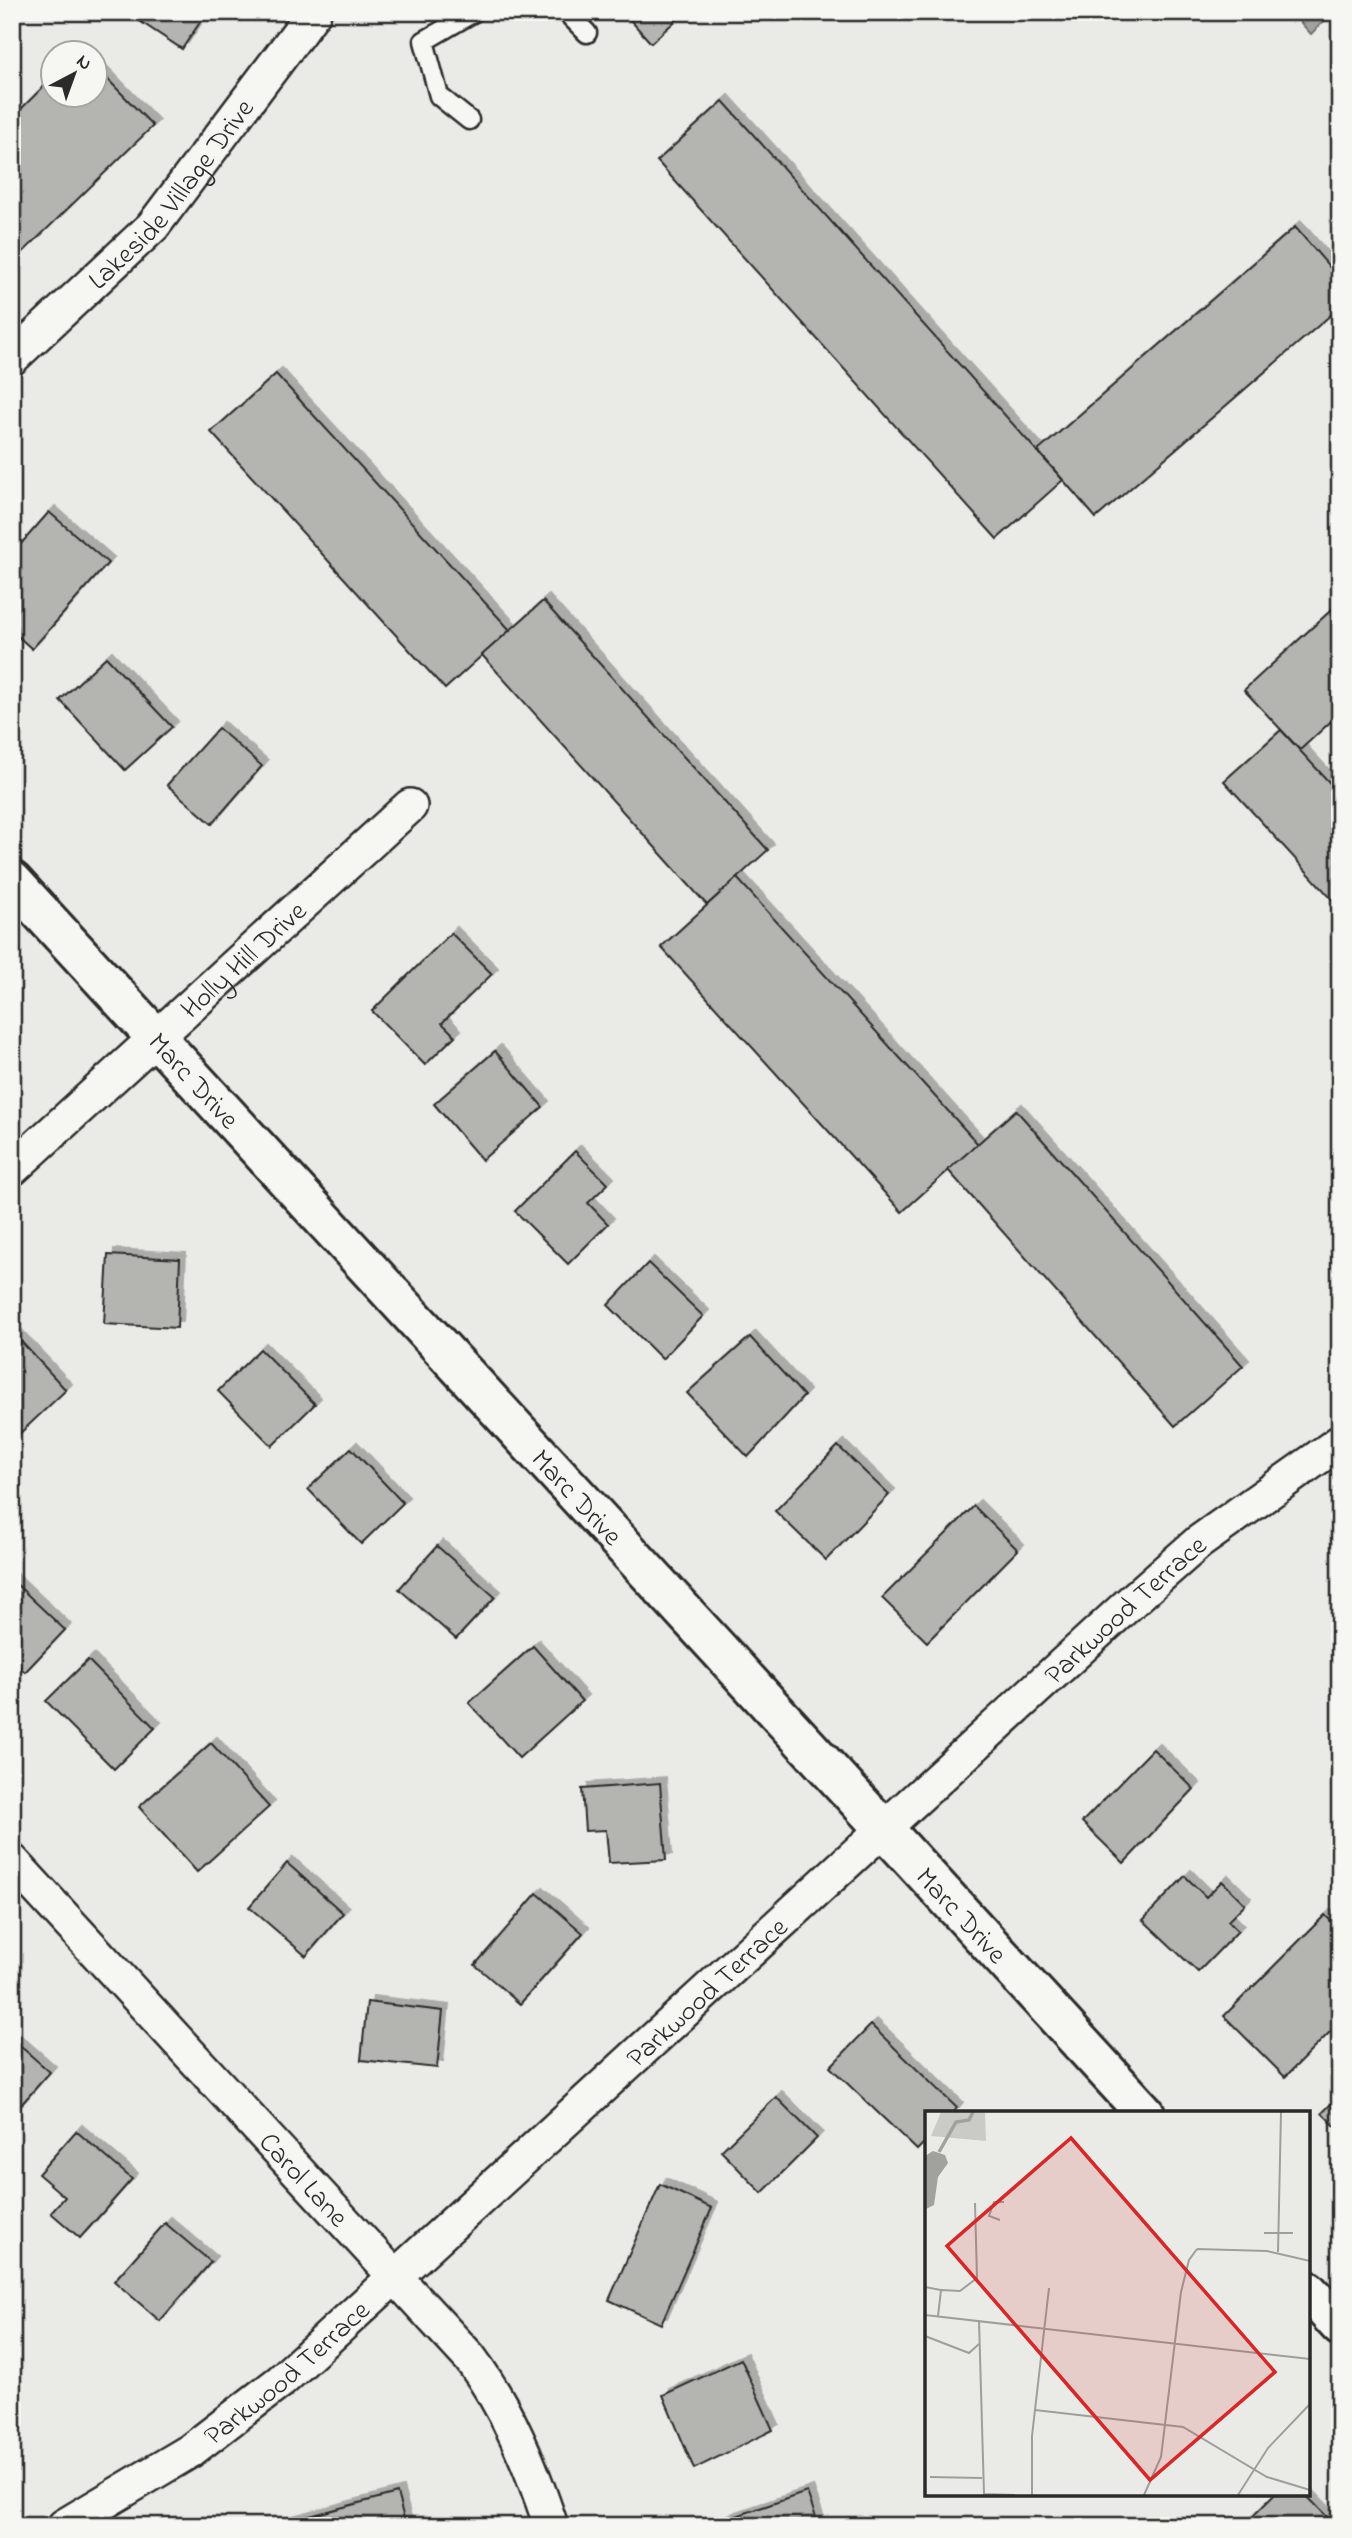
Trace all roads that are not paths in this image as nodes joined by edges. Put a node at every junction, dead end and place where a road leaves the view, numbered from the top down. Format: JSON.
{"nodes":[{"id":1,"x":313,"y":12,"type":"edge"},
{"id":2,"x":474,"y":12,"type":"edge"},
{"id":3,"x":566,"y":12,"type":"edge"},
{"id":4,"x":587,"y":33,"type":"dead end"},
{"id":5,"x":469,"y":120,"type":"dead end"},
{"id":6,"x":12,"y":358,"type":"edge"},
{"id":7,"x":410,"y":806,"type":"dead end"},
{"id":8,"x":12,"y":881,"type":"edge"},
{"id":9,"x":156,"y":1036,"type":"junction"},
{"id":10,"x":12,"y":1169,"type":"edge"},
{"id":11,"x":1340,"y":1442,"type":"edge"},
{"id":12,"x":886,"y":1828,"type":"junction"},
{"id":13,"x":12,"y":1861,"type":"edge"},
{"id":14,"x":1143,"y":2111,"type":"edge"},
{"id":15,"x":394,"y":2278,"type":"junction"},
{"id":16,"x":1310,"y":2293,"type":"edge"},
{"id":17,"x":1340,"y":2326,"type":"edge"},
{"id":18,"x":64,"y":2526,"type":"edge"},
{"id":19,"x":551,"y":2526,"type":"edge"}],
"edges":[{"from":1,"to":6,"type":"street","name":"Lakeside Village Drive"},
{"from":2,"to":5,"type":"lane"},
{"from":3,"to":4,"type":"lane"},
{"from":7,"to":9,"type":"street","name":"Holly Hill Drive"},
{"from":8,"to":9,"type":"street","name":"Marc Drive"},
{"from":9,"to":10,"type":"street","name":"Holly Hill Drive"},
{"from":9,"to":12,"type":"street","name":"Marc Drive"},
{"from":11,"to":12,"type":"street","name":"Parkwood Terrace"},
{"from":12,"to":14,"type":"street","name":"Marc Drive"},
{"from":12,"to":15,"type":"street","name":"Parkwood Terrace"},
{"from":13,"to":15,"type":"street","name":"Carol Lane"},
{"from":15,"to":18,"type":"street","name":"Parkwood Terrace"},
{"from":15,"to":19,"type":"street","name":"Carol Lane"},
{"from":16,"to":17,"type":"street"}]}
